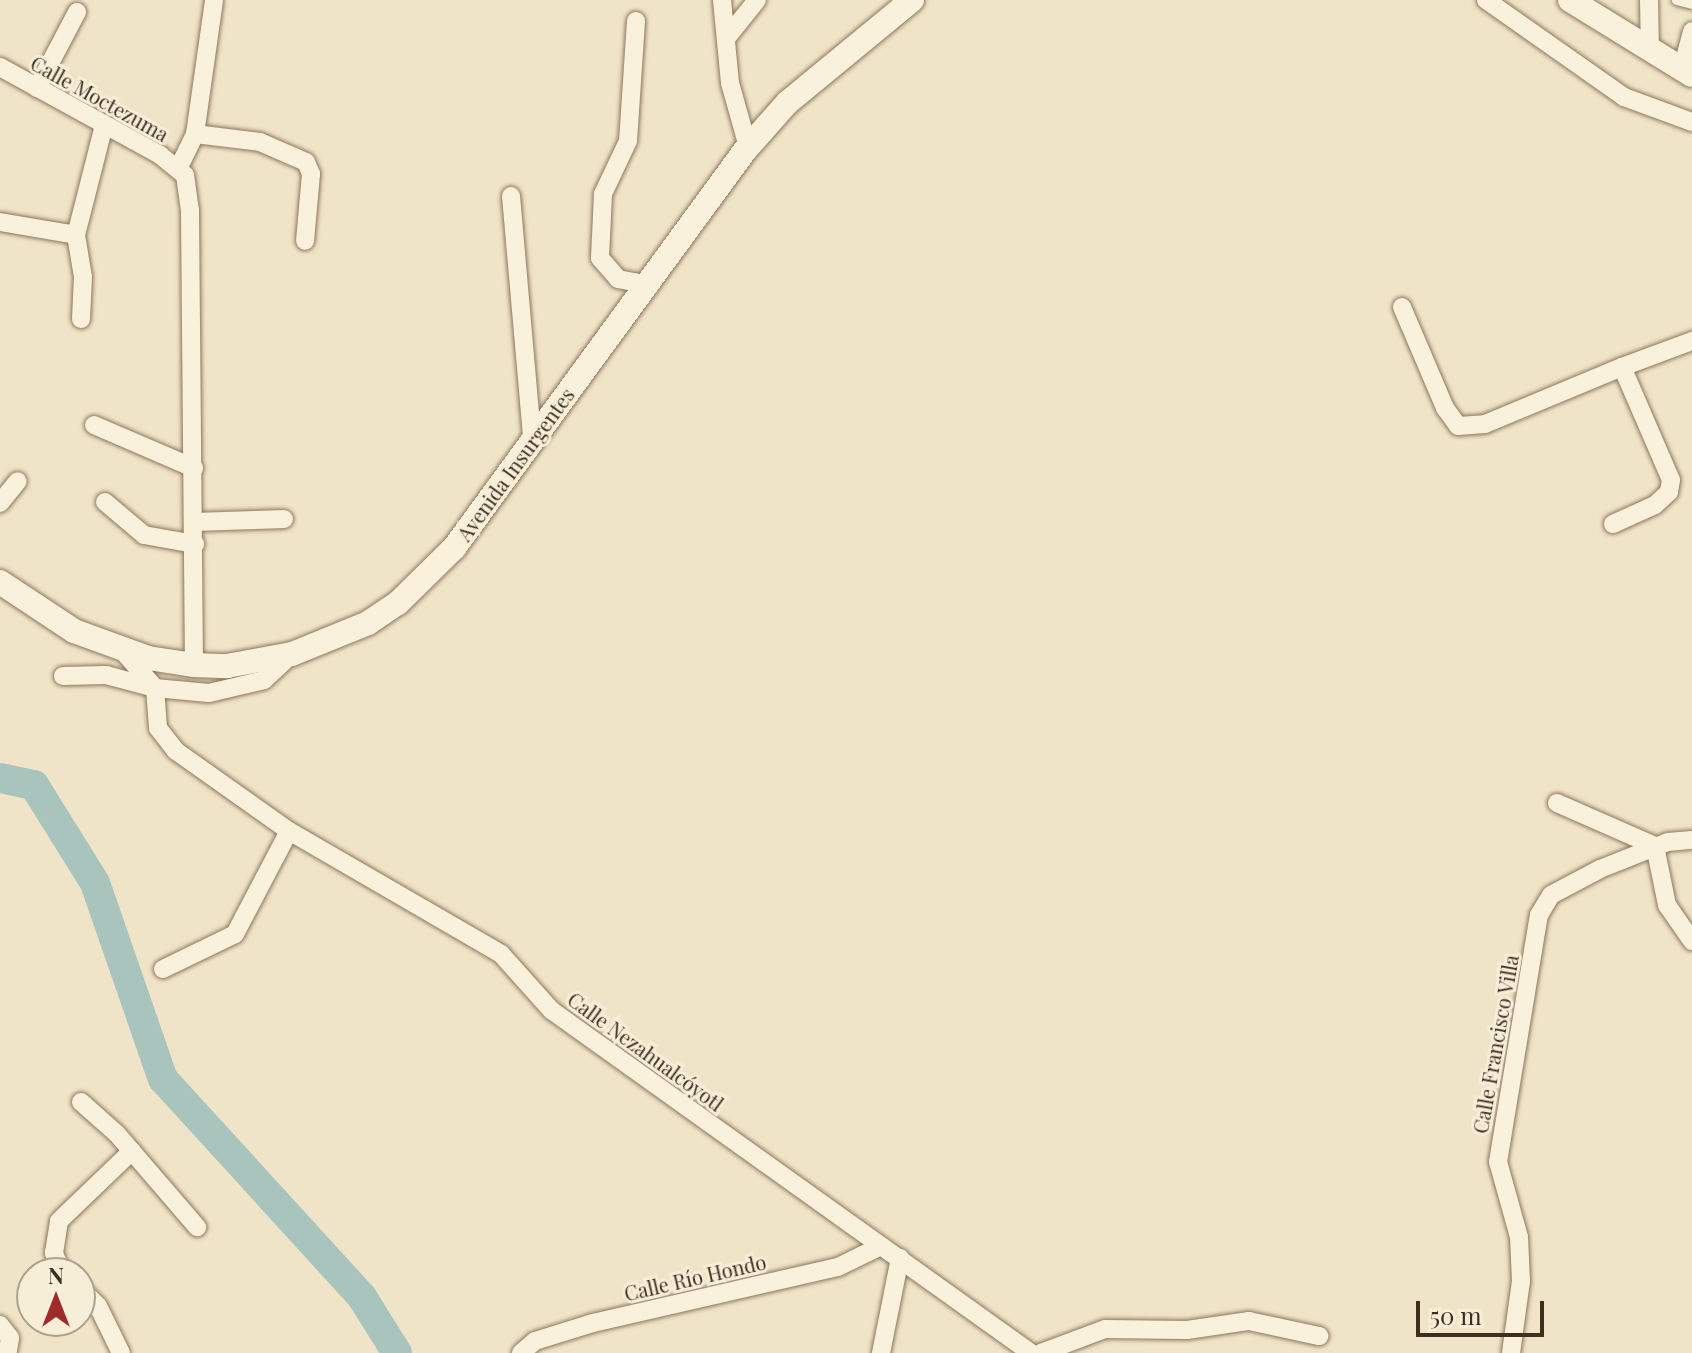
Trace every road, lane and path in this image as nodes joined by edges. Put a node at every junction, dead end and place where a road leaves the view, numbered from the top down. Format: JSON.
{"nodes":[{"id":1,"x":214,"y":0,"type":"edge"},
{"id":2,"x":722,"y":0,"type":"edge"},
{"id":3,"x":757,"y":0,"type":"edge"},
{"id":4,"x":912,"y":0,"type":"edge"},
{"id":5,"x":1486,"y":0,"type":"edge"},
{"id":6,"x":1570,"y":0,"type":"edge"},
{"id":7,"x":1649,"y":0,"type":"edge"},
{"id":8,"x":1676,"y":0,"type":"edge"},
{"id":9,"x":1692,"y":4,"type":"edge"},
{"id":10,"x":77,"y":12,"type":"dead end"},
{"id":11,"x":636,"y":21,"type":"dead end"},
{"id":12,"x":1692,"y":31,"type":"edge"},
{"id":13,"x":728,"y":36,"type":"junction"},
{"id":14,"x":1650,"y":50,"type":"junction"},
{"id":15,"x":0,"y":67,"type":"edge"},
{"id":16,"x":1687,"y":72,"type":"edge"},
{"id":17,"x":37,"y":88,"type":"junction"},
{"id":18,"x":1692,"y":122,"type":"edge"},
{"id":19,"x":104,"y":125,"type":"junction"},
{"id":20,"x":195,"y":134,"type":"junction"},
{"id":21,"x":748,"y":147,"type":"junction"},
{"id":22,"x":179,"y":167,"type":"junction"},
{"id":23,"x":511,"y":196,"type":"dead end"},
{"id":24,"x":0,"y":222,"type":"edge"},
{"id":25,"x":76,"y":235,"type":"junction"},
{"id":26,"x":305,"y":241,"type":"dead end"},
{"id":27,"x":648,"y":285,"type":"junction"},
{"id":28,"x":1402,"y":307,"type":"dead end"},
{"id":29,"x":81,"y":319,"type":"dead end"},
{"id":30,"x":1692,"y":341,"type":"edge"},
{"id":31,"x":1622,"y":367,"type":"junction"},
{"id":32,"x":94,"y":425,"type":"dead end"},
{"id":33,"x":532,"y":435,"type":"junction"},
{"id":34,"x":194,"y":468,"type":"junction"},
{"id":35,"x":18,"y":481,"type":"dead end"},
{"id":36,"x":105,"y":502,"type":"dead end"},
{"id":37,"x":0,"y":503,"type":"edge"},
{"id":38,"x":284,"y":519,"type":"dead end"},
{"id":39,"x":195,"y":522,"type":"junction"},
{"id":40,"x":1613,"y":524,"type":"dead end"},
{"id":41,"x":195,"y":544,"type":"junction"},
{"id":42,"x":0,"y":582,"type":"edge"},
{"id":43,"x":122,"y":650,"type":"junction"},
{"id":44,"x":292,"y":654,"type":"junction"},
{"id":45,"x":194,"y":665,"type":"junction"},
{"id":46,"x":63,"y":676,"type":"dead end"},
{"id":47,"x":155,"y":688,"type":"junction"},
{"id":48,"x":1557,"y":803,"type":"dead end"},
{"id":49,"x":289,"y":831,"type":"junction"},
{"id":50,"x":1692,"y":840,"type":"edge"},
{"id":51,"x":1655,"y":846,"type":"junction"},
{"id":52,"x":1692,"y":941,"type":"edge"},
{"id":53,"x":163,"y":969,"type":"dead end"},
{"id":54,"x":81,"y":1102,"type":"dead end"},
{"id":55,"x":132,"y":1151,"type":"junction"},
{"id":56,"x":197,"y":1227,"type":"dead end"},
{"id":57,"x":881,"y":1246,"type":"junction"},
{"id":58,"x":56,"y":1257,"type":"edge"},
{"id":59,"x":900,"y":1258,"type":"junction"},
{"id":60,"x":96,"y":1304,"type":"edge"},
{"id":61,"x":0,"y":1325,"type":"edge"},
{"id":62,"x":1319,"y":1336,"type":"dead end"},
{"id":63,"x":6,"y":1351,"type":"edge"},
{"id":64,"x":121,"y":1353,"type":"edge"},
{"id":65,"x":521,"y":1353,"type":"edge"},
{"id":66,"x":881,"y":1353,"type":"edge"},
{"id":67,"x":1031,"y":1353,"type":"edge"},
{"id":68,"x":1041,"y":1353,"type":"edge"},
{"id":69,"x":1511,"y":1353,"type":"edge"}],
"edges":[{"from":1,"to":20,"type":"street"},
{"from":2,"to":13,"type":"street"},
{"from":3,"to":13,"type":"street"},
{"from":4,"to":21,"type":"main road","name":"Avenida Insurgentes"},
{"from":5,"to":18,"type":"street"},
{"from":6,"to":14,"type":"main road"},
{"from":7,"to":14,"type":"street"},
{"from":8,"to":9,"type":"lane"},
{"from":10,"to":17,"type":"street"},
{"from":11,"to":27,"type":"street"},
{"from":12,"to":16,"type":"street"},
{"from":13,"to":21,"type":"street"},
{"from":14,"to":16,"type":"main road"},
{"from":15,"to":17,"type":"street","name":"Calle Moctezuma"},
{"from":17,"to":19,"type":"street","name":"Calle Moctezuma"},
{"from":19,"to":22,"type":"street","name":"Calle Moctezuma"},
{"from":19,"to":25,"type":"street"},
{"from":20,"to":22,"type":"street"},
{"from":20,"to":26,"type":"street"},
{"from":21,"to":27,"type":"main road","name":"Avenida Insurgentes"},
{"from":22,"to":34,"type":"street"},
{"from":23,"to":33,"type":"street"},
{"from":24,"to":25,"type":"street"},
{"from":25,"to":29,"type":"street"},
{"from":27,"to":33,"type":"main road","name":"Avenida Insurgentes"},
{"from":28,"to":31,"type":"street"},
{"from":30,"to":31,"type":"street"},
{"from":31,"to":40,"type":"street"},
{"from":32,"to":34,"type":"street"},
{"from":33,"to":44,"type":"main road","name":"Avenida Insurgentes"},
{"from":34,"to":39,"type":"street"},
{"from":35,"to":37,"type":"street"},
{"from":36,"to":41,"type":"street"},
{"from":38,"to":39,"type":"street"},
{"from":39,"to":41,"type":"street"},
{"from":41,"to":45,"type":"street"},
{"from":42,"to":43,"type":"main road","name":"Avenida Insurgentes"},
{"from":43,"to":45,"type":"main road","name":"Avenida Insurgentes"},
{"from":43,"to":47,"type":"street"},
{"from":44,"to":45,"type":"main road","name":"Avenida Insurgentes"},
{"from":44,"to":47,"type":"street"},
{"from":46,"to":47,"type":"street"},
{"from":47,"to":49,"type":"street","name":"Calle Nezahualcóyotl"},
{"from":48,"to":51,"type":"street"},
{"from":49,"to":53,"type":"street"},
{"from":49,"to":57,"type":"street","name":"Calle Nezahualcóyotl"},
{"from":50,"to":51,"type":"street","name":"Calle Francisco Villa"},
{"from":51,"to":52,"type":"street"},
{"from":51,"to":69,"type":"street","name":"Calle Francisco Villa"},
{"from":54,"to":55,"type":"street"},
{"from":55,"to":56,"type":"street"},
{"from":55,"to":58,"type":"street"},
{"from":57,"to":59,"type":"street","name":"Calle Nezahualcóyotl"},
{"from":57,"to":65,"type":"street","name":"Calle Río Hondo"},
{"from":59,"to":66,"type":"street"},
{"from":59,"to":67,"type":"street","name":"Calle Nezahualcóyotl"},
{"from":60,"to":64,"type":"street"},
{"from":61,"to":63,"type":"street"},
{"from":62,"to":68,"type":"street"}]}
